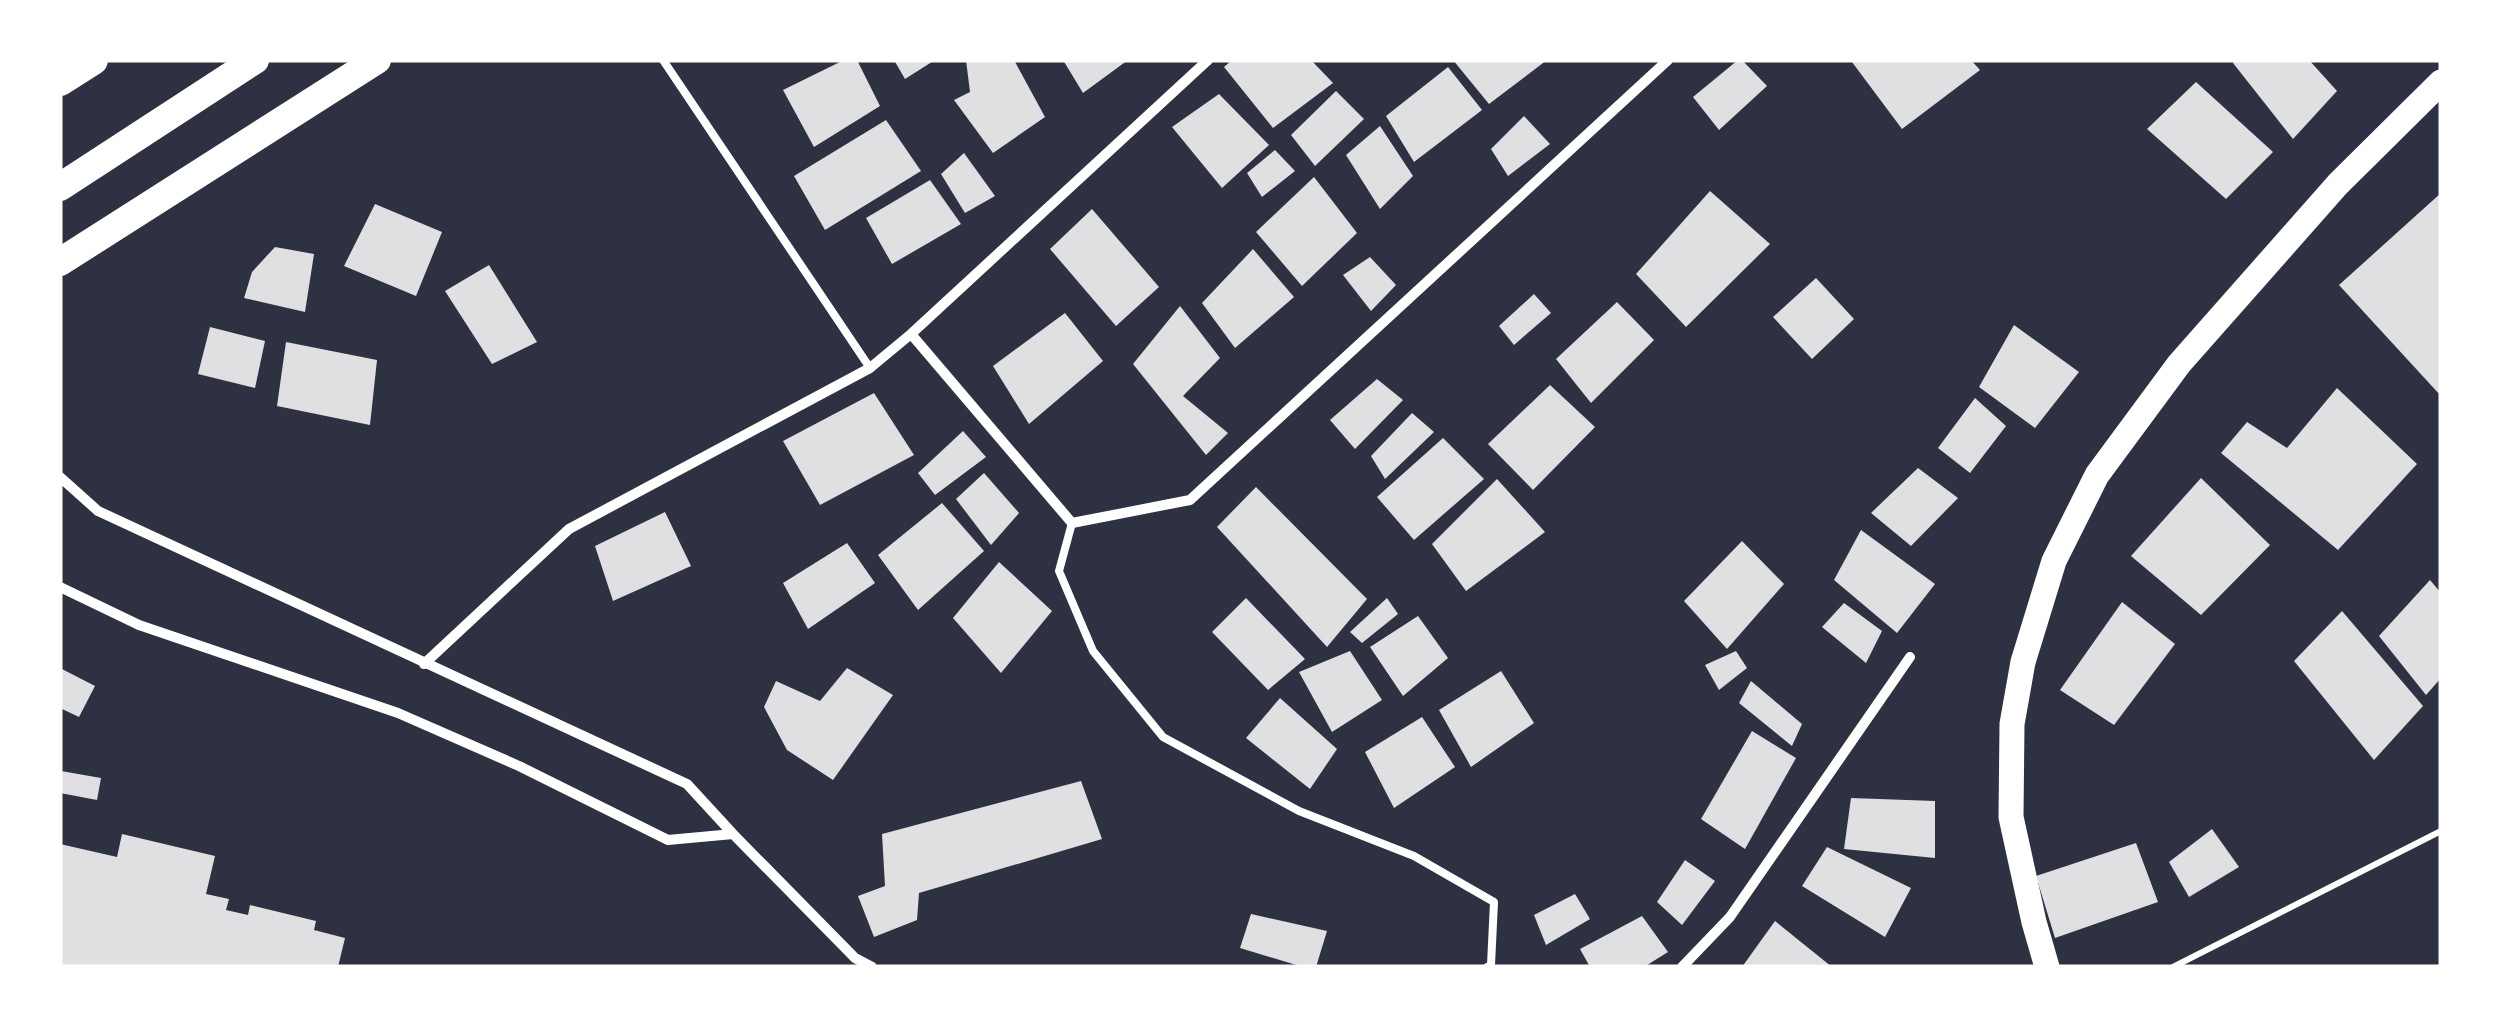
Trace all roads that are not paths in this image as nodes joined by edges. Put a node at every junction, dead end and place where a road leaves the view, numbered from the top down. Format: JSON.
{"nodes":[{"id":1,"x":93,"y":60,"type":"edge"},
{"id":2,"x":255,"y":60,"type":"edge"},
{"id":3,"x":377,"y":60,"type":"edge"},
{"id":4,"x":663,"y":60,"type":"edge"},
{"id":5,"x":1208,"y":60,"type":"edge"},
{"id":6,"x":1668,"y":60,"type":"edge"},
{"id":7,"x":60,"y":82,"type":"edge"},
{"id":8,"x":2441,"y":82,"type":"edge"},
{"id":9,"x":60,"y":187,"type":"edge"},
{"id":10,"x":60,"y":262,"type":"edge"},
{"id":11,"x":911,"y":334,"type":"junction"},
{"id":12,"x":870,"y":368,"type":"junction"},
{"id":13,"x":60,"y":477,"type":"edge"},
{"id":14,"x":1072,"y":523,"type":"junction"},
{"id":15,"x":60,"y":587,"type":"edge"},
{"id":16,"x":1910,"y":657,"type":"dead end"},
{"id":17,"x":424,"y":664,"type":"junction"},
{"id":18,"x":733,"y":834,"type":"junction"},
{"id":19,"x":872,"y":967,"type":"edge"},
{"id":20,"x":1486,"y":967,"type":"edge"},
{"id":21,"x":1682,"y":967,"type":"edge"},
{"id":22,"x":2046,"y":967,"type":"edge"}],
"edges":[{"from":1,"to":7,"type":"highway"},
{"from":2,"to":9,"type":"highway"},
{"from":3,"to":10,"type":"highway"},
{"from":4,"to":12,"type":"lane"},
{"from":5,"to":11,"type":"street"},
{"from":6,"to":14,"type":"street"},
{"from":8,"to":22,"type":"main road"},
{"from":11,"to":12,"type":"street"},
{"from":11,"to":14,"type":"street"},
{"from":12,"to":17,"type":"street"},
{"from":13,"to":17,"type":"street"},
{"from":14,"to":20,"type":"lane"},
{"from":15,"to":18,"type":"street"},
{"from":16,"to":21,"type":"street"},
{"from":17,"to":18,"type":"street"},
{"from":18,"to":19,"type":"street"}]}
